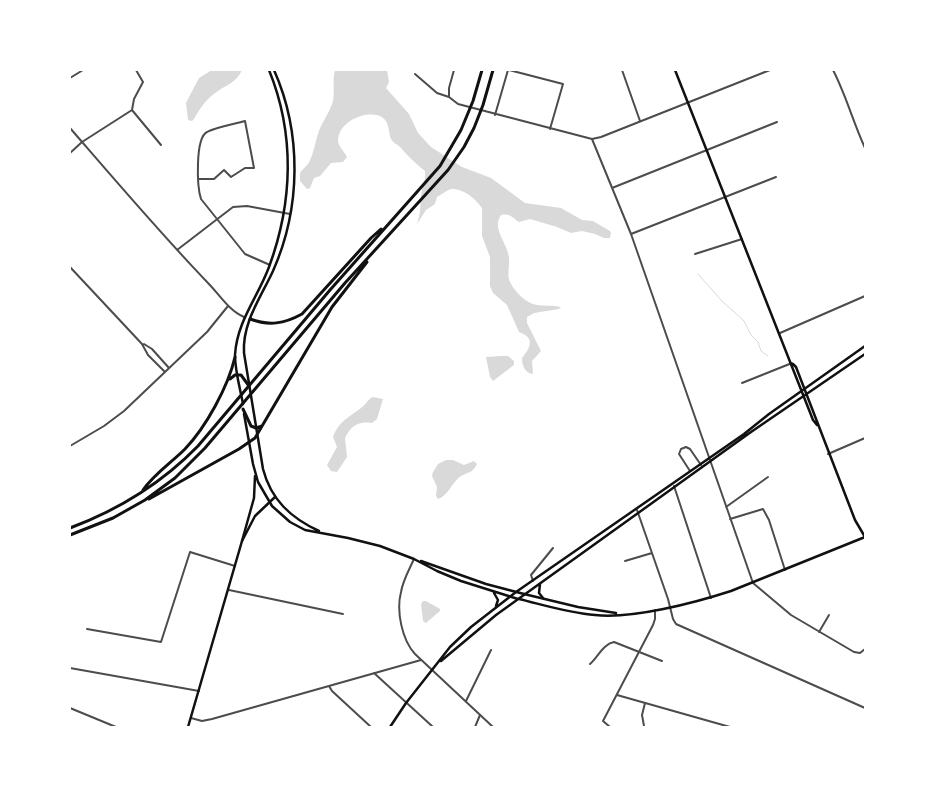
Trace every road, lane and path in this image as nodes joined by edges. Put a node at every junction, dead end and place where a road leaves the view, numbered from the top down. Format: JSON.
{"nodes":[{"id":1,"x":83,"y":70,"type":"edge"},
{"id":2,"x":136,"y":70,"type":"edge"},
{"id":3,"x":269,"y":70,"type":"edge"},
{"id":4,"x":274,"y":70,"type":"edge"},
{"id":5,"x":454,"y":70,"type":"edge"},
{"id":6,"x":482,"y":70,"type":"edge"},
{"id":7,"x":493,"y":70,"type":"edge"},
{"id":8,"x":509,"y":70,"type":"edge"},
{"id":9,"x":622,"y":70,"type":"edge"},
{"id":10,"x":675,"y":70,"type":"edge"},
{"id":11,"x":770,"y":70,"type":"edge"},
{"id":12,"x":833,"y":70,"type":"edge"},
{"id":13,"x":415,"y":74,"type":"dead end"},
{"id":14,"x":70,"y":78,"type":"edge"},
{"id":15,"x":449,"y":97,"type":"junction"},
{"id":16,"x":688,"y":103,"type":"junction"},
{"id":17,"x":132,"y":110,"type":"junction"},
{"id":18,"x":495,"y":115,"type":"junction"},
{"id":19,"x":640,"y":121,"type":"junction"},
{"id":20,"x":777,"y":122,"type":"dead end"},
{"id":21,"x":70,"y":128,"type":"edge"},
{"id":22,"x":550,"y":128,"type":"junction"},
{"id":23,"x":592,"y":139,"type":"junction"},
{"id":24,"x":82,"y":142,"type":"junction"},
{"id":25,"x":160,"y":145,"type":"dead end"},
{"id":26,"x":865,"y":148,"type":"edge"},
{"id":27,"x":707,"y":150,"type":"junction"},
{"id":28,"x":70,"y":153,"type":"edge"},
{"id":29,"x":776,"y":177,"type":"dead end"},
{"id":30,"x":198,"y":179,"type":"junction"},
{"id":31,"x":612,"y":188,"type":"junction"},
{"id":32,"x":725,"y":197,"type":"junction"},
{"id":33,"x":284,"y":213,"type":"junction"},
{"id":34,"x":290,"y":214,"type":"junction"},
{"id":35,"x":217,"y":219,"type":"junction"},
{"id":36,"x":389,"y":223,"type":"junction"},
{"id":37,"x":631,"y":234,"type":"junction"},
{"id":38,"x":742,"y":239,"type":"junction"},
{"id":39,"x":177,"y":250,"type":"junction"},
{"id":40,"x":374,"y":252,"type":"junction"},
{"id":41,"x":695,"y":254,"type":"dead end"},
{"id":42,"x":270,"y":265,"type":"junction"},
{"id":43,"x":70,"y":268,"type":"edge"},
{"id":44,"x":865,"y":296,"type":"edge"},
{"id":45,"x":228,"y":306,"type":"junction"},
{"id":46,"x":244,"y":317,"type":"junction"},
{"id":47,"x":250,"y":319,"type":"junction"},
{"id":48,"x":780,"y":333,"type":"junction"},
{"id":49,"x":142,"y":344,"type":"junction"},
{"id":50,"x":865,"y":346,"type":"edge"},
{"id":51,"x":865,"y":354,"type":"edge"},
{"id":52,"x":235,"y":357,"type":"junction"},
{"id":53,"x":792,"y":363,"type":"junction"},
{"id":54,"x":169,"y":368,"type":"junction"},
{"id":55,"x":165,"y":372,"type":"junction"},
{"id":56,"x":238,"y":374,"type":"junction"},
{"id":57,"x":228,"y":381,"type":"junction"},
{"id":58,"x":742,"y":383,"type":"dead end"},
{"id":59,"x":249,"y":387,"type":"junction"},
{"id":60,"x":803,"y":390,"type":"junction"},
{"id":61,"x":806,"y":396,"type":"junction"},
{"id":62,"x":244,"y":409,"type":"junction"},
{"id":63,"x":263,"y":426,"type":"junction"},
{"id":64,"x":256,"y":428,"type":"junction"},
{"id":65,"x":257,"y":435,"type":"junction"},
{"id":66,"x":865,"y":438,"type":"edge"},
{"id":67,"x":249,"y":443,"type":"junction"},
{"id":68,"x":70,"y":446,"type":"edge"},
{"id":69,"x":828,"y":454,"type":"junction"},
{"id":70,"x":710,"y":460,"type":"junction"},
{"id":71,"x":701,"y":465,"type":"junction"},
{"id":72,"x":255,"y":472,"type":"junction"},
{"id":73,"x":691,"y":472,"type":"junction"},
{"id":74,"x":768,"y":477,"type":"dead end"},
{"id":75,"x":674,"y":486,"type":"junction"},
{"id":76,"x":141,"y":492,"type":"junction"},
{"id":77,"x":275,"y":497,"type":"junction"},
{"id":78,"x":269,"y":502,"type":"junction"},
{"id":79,"x":131,"y":508,"type":"junction"},
{"id":80,"x":726,"y":508,"type":"junction"},
{"id":81,"x":637,"y":511,"type":"junction"},
{"id":82,"x":730,"y":519,"type":"junction"},
{"id":83,"x":70,"y":528,"type":"edge"},
{"id":84,"x":325,"y":534,"type":"junction"},
{"id":85,"x":70,"y":536,"type":"edge"},
{"id":86,"x":865,"y":537,"type":"edge"},
{"id":87,"x":242,"y":542,"type":"junction"},
{"id":88,"x":552,"y":548,"type":"dead end"},
{"id":89,"x":652,"y":553,"type":"junction"},
{"id":90,"x":414,"y":559,"type":"junction"},
{"id":91,"x":625,"y":561,"type":"dead end"},
{"id":92,"x":236,"y":566,"type":"junction"},
{"id":93,"x":785,"y":570,"type":"junction"},
{"id":94,"x":534,"y":581,"type":"junction"},
{"id":95,"x":540,"y":583,"type":"junction"},
{"id":96,"x":753,"y":583,"type":"junction"},
{"id":97,"x":229,"y":590,"type":"junction"},
{"id":98,"x":493,"y":592,"type":"junction"},
{"id":99,"x":516,"y":592,"type":"junction"},
{"id":100,"x":524,"y":594,"type":"junction"},
{"id":101,"x":511,"y":597,"type":"junction"},
{"id":102,"x":543,"y":598,"type":"junction"},
{"id":103,"x":711,"y":598,"type":"junction"},
{"id":104,"x":518,"y":599,"type":"junction"},
{"id":105,"x":578,"y":607,"type":"junction"},
{"id":106,"x":670,"y":607,"type":"junction"},
{"id":107,"x":495,"y":608,"type":"junction"},
{"id":108,"x":654,"y":610,"type":"junction"},
{"id":109,"x":577,"y":612,"type":"junction"},
{"id":110,"x":343,"y":614,"type":"dead end"},
{"id":111,"x":622,"y":614,"type":"junction"},
{"id":112,"x":829,"y":615,"type":"dead end"},
{"id":113,"x":87,"y":629,"type":"dead end"},
{"id":114,"x":819,"y":632,"type":"junction"},
{"id":115,"x":491,"y":650,"type":"dead end"},
{"id":116,"x":865,"y":650,"type":"edge"},
{"id":117,"x":639,"y":651,"type":"junction"},
{"id":118,"x":422,"y":660,"type":"junction"},
{"id":119,"x":662,"y":661,"type":"dead end"},
{"id":120,"x":438,"y":664,"type":"junction"},
{"id":121,"x":590,"y":664,"type":"dead end"},
{"id":122,"x":70,"y":668,"type":"edge"},
{"id":123,"x":432,"y":670,"type":"junction"},
{"id":124,"x":374,"y":673,"type":"junction"},
{"id":125,"x":329,"y":686,"type":"junction"},
{"id":126,"x":199,"y":691,"type":"junction"},
{"id":127,"x":617,"y":695,"type":"junction"},
{"id":128,"x":466,"y":701,"type":"junction"},
{"id":129,"x":406,"y":702,"type":"junction"},
{"id":130,"x":645,"y":703,"type":"junction"},
{"id":131,"x":70,"y":708,"type":"edge"},
{"id":132,"x":865,"y":708,"type":"edge"},
{"id":133,"x":480,"y":714,"type":"junction"},
{"id":134,"x":191,"y":718,"type":"junction"},
{"id":135,"x":644,"y":726,"type":"edge"},
{"id":136,"x":116,"y":727,"type":"edge"},
{"id":137,"x":188,"y":727,"type":"edge"},
{"id":138,"x":371,"y":727,"type":"edge"},
{"id":139,"x":390,"y":727,"type":"edge"},
{"id":140,"x":433,"y":727,"type":"edge"},
{"id":141,"x":475,"y":727,"type":"edge"},
{"id":142,"x":493,"y":727,"type":"edge"},
{"id":143,"x":610,"y":727,"type":"edge"},
{"id":144,"x":730,"y":727,"type":"edge"}],
"edges":[{"from":1,"to":14,"type":"street"},
{"from":2,"to":17,"type":"street"},
{"from":3,"to":33,"type":"main road"},
{"from":4,"to":34,"type":"main road"},
{"from":5,"to":15,"type":"street"},
{"from":6,"to":36,"type":"highway"},
{"from":7,"to":40,"type":"highway"},
{"from":8,"to":18,"type":"street"},
{"from":8,"to":22,"type":"street"},
{"from":9,"to":19,"type":"street"},
{"from":10,"to":16,"type":"main road"},
{"from":11,"to":16,"type":"street"},
{"from":12,"to":26,"type":"street"},
{"from":13,"to":15,"type":"street"},
{"from":15,"to":18,"type":"street"},
{"from":16,"to":19,"type":"street"},
{"from":16,"to":27,"type":"main road"},
{"from":17,"to":24,"type":"street"},
{"from":17,"to":25,"type":"street"},
{"from":18,"to":22,"type":"street"},
{"from":19,"to":23,"type":"street"},
{"from":20,"to":27,"type":"street"},
{"from":21,"to":24,"type":"street"},
{"from":22,"to":23,"type":"street"},
{"from":23,"to":31,"type":"street"},
{"from":24,"to":28,"type":"street"},
{"from":24,"to":39,"type":"street"},
{"from":27,"to":31,"type":"street"},
{"from":27,"to":32,"type":"main road"},
{"from":29,"to":32,"type":"street"},
{"from":30,"to":30,"type":"street"},
{"from":30,"to":35,"type":"street"},
{"from":31,"to":37,"type":"street"},
{"from":32,"to":37,"type":"street"},
{"from":32,"to":38,"type":"main road"},
{"from":33,"to":34,"type":"street"},
{"from":33,"to":35,"type":"street"},
{"from":33,"to":42,"type":"main road"},
{"from":34,"to":47,"type":"main road"},
{"from":35,"to":39,"type":"street"},
{"from":35,"to":42,"type":"street"},
{"from":36,"to":47,"type":"highway"},
{"from":36,"to":76,"type":"highway"},
{"from":37,"to":70,"type":"street"},
{"from":38,"to":41,"type":"street"},
{"from":38,"to":48,"type":"main road"},
{"from":39,"to":45,"type":"street"},
{"from":40,"to":63,"type":"highway"},
{"from":40,"to":79,"type":"highway"},
{"from":42,"to":46,"type":"main road"},
{"from":43,"to":49,"type":"street"},
{"from":44,"to":48,"type":"street"},
{"from":45,"to":46,"type":"street"},
{"from":45,"to":54,"type":"street"},
{"from":46,"to":47,"type":"main road"},
{"from":46,"to":52,"type":"main road"},
{"from":47,"to":59,"type":"main road"},
{"from":48,"to":53,"type":"main road"},
{"from":49,"to":54,"type":"street"},
{"from":49,"to":55,"type":"street"},
{"from":50,"to":60,"type":"main road"},
{"from":51,"to":61,"type":"main road"},
{"from":52,"to":56,"type":"main road"},
{"from":52,"to":57,"type":"highway"},
{"from":53,"to":58,"type":"street"},
{"from":53,"to":60,"type":"main road"},
{"from":54,"to":55,"type":"street"},
{"from":55,"to":68,"type":"street"},
{"from":56,"to":57,"type":"highway"},
{"from":56,"to":59,"type":"highway"},
{"from":56,"to":62,"type":"main road"},
{"from":57,"to":76,"type":"highway"},
{"from":59,"to":64,"type":"main road"},
{"from":60,"to":61,"type":"main road"},
{"from":60,"to":70,"type":"main road"},
{"from":61,"to":69,"type":"main road"},
{"from":61,"to":70,"type":"main road"},
{"from":62,"to":64,"type":"highway"},
{"from":62,"to":67,"type":"main road"},
{"from":63,"to":64,"type":"highway"},
{"from":63,"to":65,"type":"highway"},
{"from":64,"to":65,"type":"main road"},
{"from":65,"to":67,"type":"highway"},
{"from":65,"to":77,"type":"main road"},
{"from":66,"to":69,"type":"street"},
{"from":67,"to":72,"type":"main road"},
{"from":67,"to":79,"type":"highway"},
{"from":69,"to":86,"type":"main road"},
{"from":70,"to":71,"type":"main road"},
{"from":70,"to":75,"type":"main road"},
{"from":70,"to":80,"type":"street"},
{"from":71,"to":73,"type":"main road"},
{"from":71,"to":73,"type":"street"},
{"from":72,"to":78,"type":"main road"},
{"from":72,"to":87,"type":"main road"},
{"from":73,"to":75,"type":"main road"},
{"from":74,"to":80,"type":"street"},
{"from":75,"to":81,"type":"main road"},
{"from":75,"to":103,"type":"street"},
{"from":76,"to":83,"type":"highway"},
{"from":77,"to":78,"type":"main road"},
{"from":77,"to":84,"type":"main road"},
{"from":78,"to":84,"type":"main road"},
{"from":78,"to":87,"type":"main road"},
{"from":79,"to":85,"type":"highway"},
{"from":80,"to":82,"type":"street"},
{"from":81,"to":89,"type":"street"},
{"from":81,"to":94,"type":"main road"},
{"from":81,"to":95,"type":"main road"},
{"from":82,"to":93,"type":"street"},
{"from":82,"to":96,"type":"street"},
{"from":84,"to":90,"type":"main road"},
{"from":86,"to":93,"type":"main road"},
{"from":87,"to":92,"type":"main road"},
{"from":88,"to":94,"type":"street"},
{"from":89,"to":91,"type":"street"},
{"from":89,"to":106,"type":"street"},
{"from":90,"to":98,"type":"main road"},
{"from":90,"to":99,"type":"main road"},
{"from":90,"to":118,"type":"street"},
{"from":92,"to":97,"type":"main road"},
{"from":92,"to":113,"type":"street"},
{"from":93,"to":96,"type":"main road"},
{"from":94,"to":99,"type":"main road"},
{"from":95,"to":100,"type":"main road"},
{"from":95,"to":102,"type":"main road"},
{"from":96,"to":103,"type":"main road"},
{"from":96,"to":114,"type":"street"},
{"from":97,"to":110,"type":"street"},
{"from":97,"to":126,"type":"main road"},
{"from":98,"to":101,"type":"main road"},
{"from":98,"to":107,"type":"main road"},
{"from":99,"to":100,"type":"main road"},
{"from":99,"to":101,"type":"main road"},
{"from":100,"to":102,"type":"main road"},
{"from":100,"to":104,"type":"main road"},
{"from":101,"to":104,"type":"main road"},
{"from":101,"to":107,"type":"main road"},
{"from":102,"to":105,"type":"main road"},
{"from":103,"to":106,"type":"main road"},
{"from":104,"to":109,"type":"main road"},
{"from":104,"to":120,"type":"main road"},
{"from":105,"to":109,"type":"main road"},
{"from":105,"to":111,"type":"main road"},
{"from":106,"to":108,"type":"main road"},
{"from":106,"to":132,"type":"street"},
{"from":107,"to":120,"type":"main road"},
{"from":108,"to":111,"type":"main road"},
{"from":108,"to":117,"type":"street"},
{"from":109,"to":111,"type":"main road"},
{"from":112,"to":114,"type":"street"},
{"from":114,"to":116,"type":"street"},
{"from":115,"to":128,"type":"street"},
{"from":117,"to":119,"type":"street"},
{"from":117,"to":121,"type":"street"},
{"from":117,"to":127,"type":"street"},
{"from":118,"to":123,"type":"street"},
{"from":118,"to":124,"type":"street"},
{"from":120,"to":123,"type":"main road"},
{"from":122,"to":126,"type":"street"},
{"from":123,"to":128,"type":"street"},
{"from":123,"to":129,"type":"main road"},
{"from":124,"to":125,"type":"street"},
{"from":124,"to":129,"type":"street"},
{"from":125,"to":134,"type":"street"},
{"from":125,"to":138,"type":"street"},
{"from":126,"to":134,"type":"main road"},
{"from":127,"to":130,"type":"street"},
{"from":127,"to":143,"type":"street"},
{"from":128,"to":133,"type":"street"},
{"from":129,"to":139,"type":"main road"},
{"from":129,"to":140,"type":"street"},
{"from":130,"to":135,"type":"street"},
{"from":130,"to":144,"type":"street"},
{"from":131,"to":136,"type":"street"},
{"from":133,"to":141,"type":"street"},
{"from":133,"to":142,"type":"street"},
{"from":134,"to":137,"type":"main road"}]}
